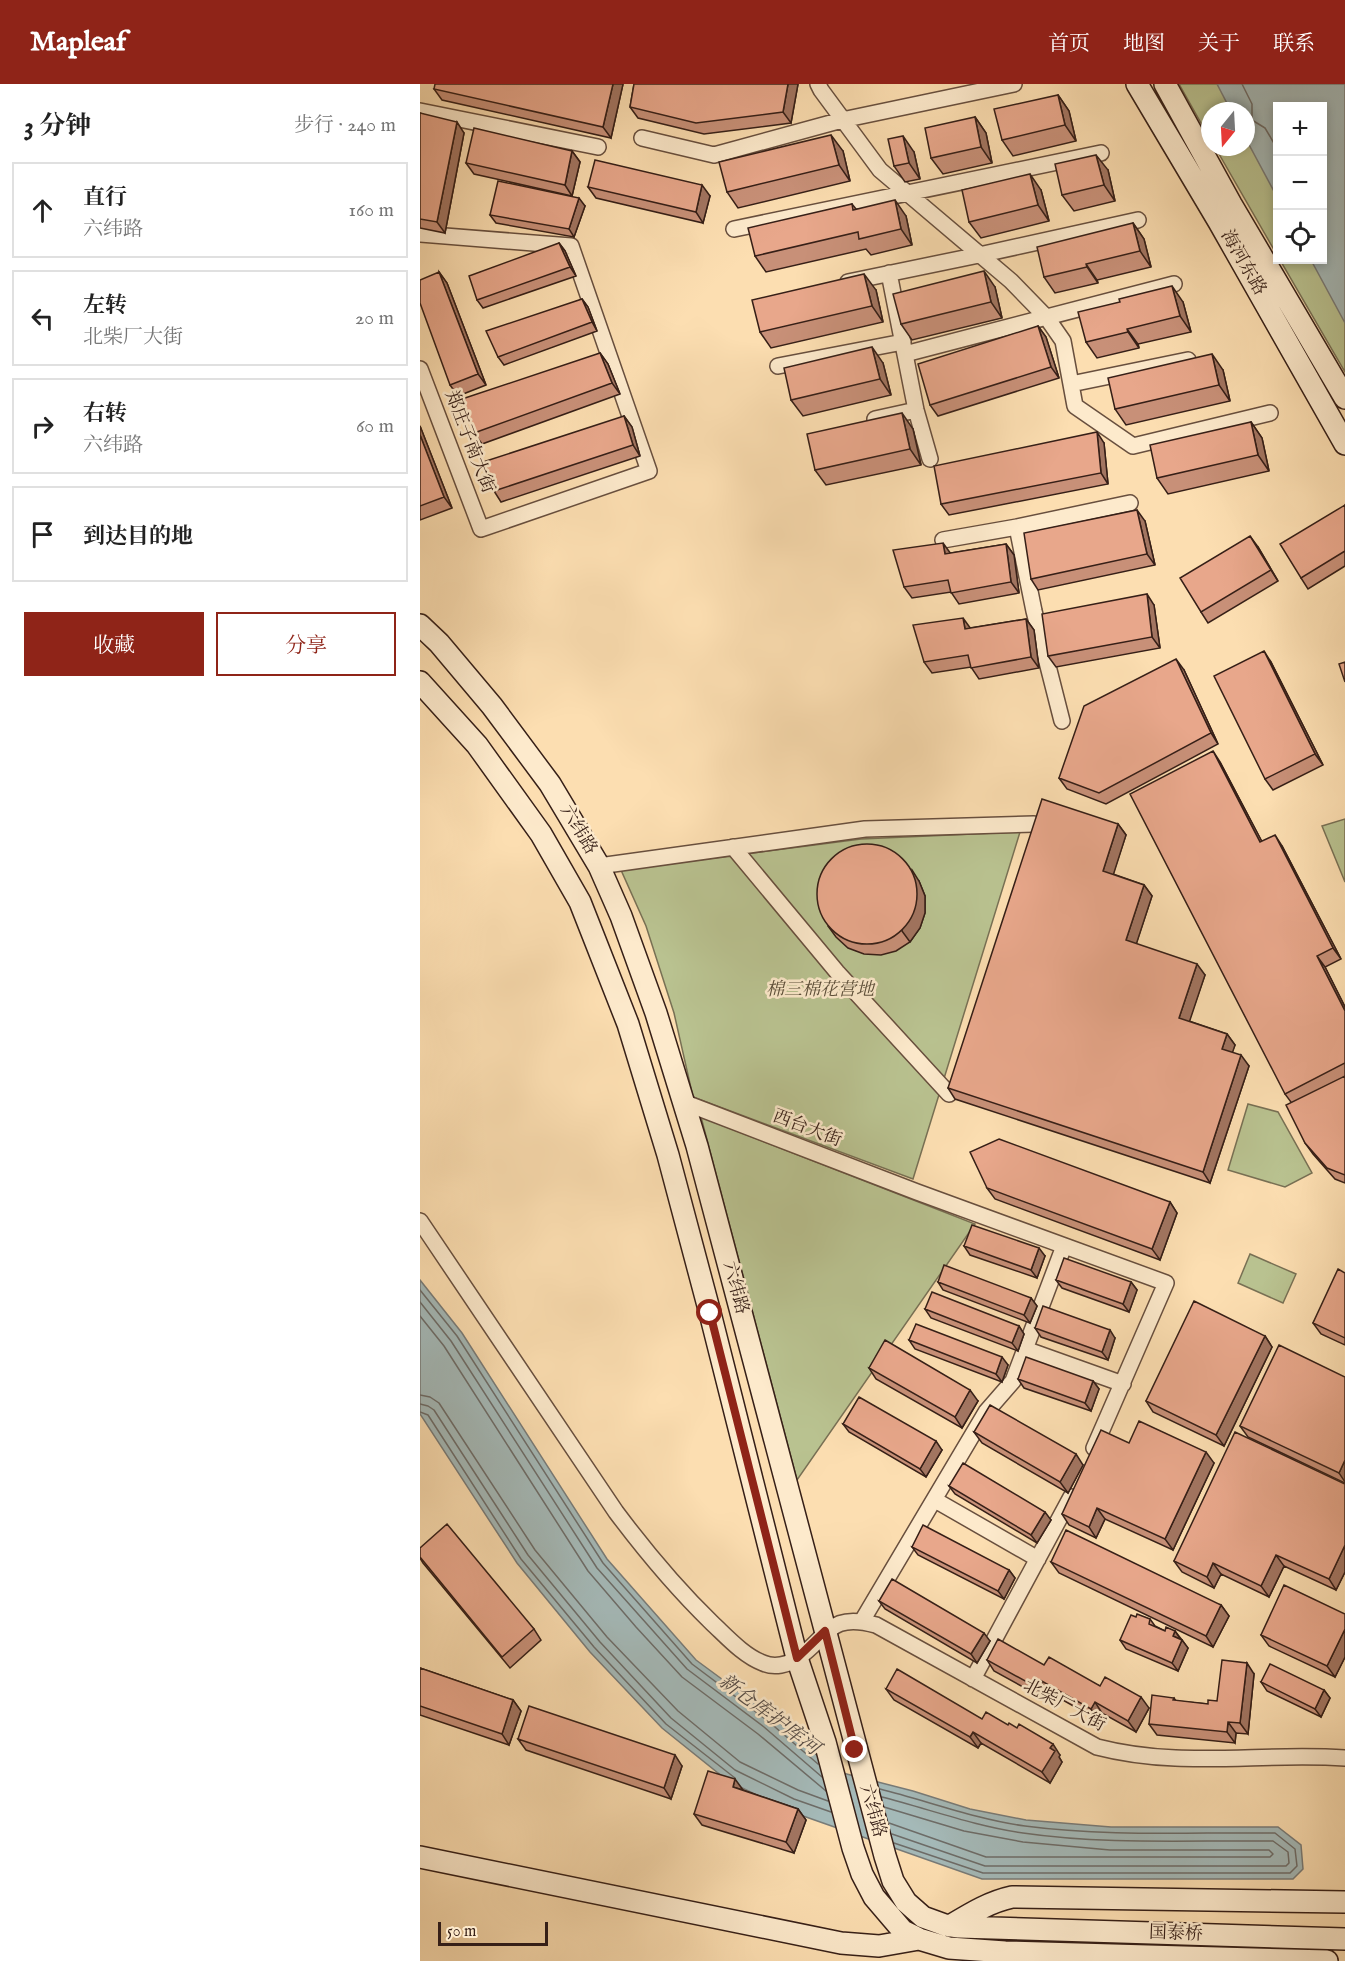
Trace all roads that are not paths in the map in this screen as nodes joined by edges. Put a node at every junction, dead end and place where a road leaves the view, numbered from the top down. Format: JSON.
{"nodes":[{"id":1,"x":818,"y":84,"type":"edge"},
{"id":2,"x":1014,"y":84,"type":"edge"},
{"id":3,"x":1137,"y":84,"type":"edge"},
{"id":4,"x":1165,"y":84,"type":"edge"},
{"id":5,"x":420,"y":111,"type":"edge"},
{"id":6,"x":842,"y":120,"type":"junction"},
{"id":7,"x":642,"y":138,"type":"dead end"},
{"id":8,"x":598,"y":147,"type":"dead end"},
{"id":9,"x":1101,"y":153,"type":"dead end"},
{"id":10,"x":907,"y":193,"type":"junction"},
{"id":11,"x":1138,"y":220,"type":"dead end"},
{"id":12,"x":734,"y":229,"type":"dead end"},
{"id":13,"x":420,"y":234,"type":"edge"},
{"id":14,"x":979,"y":255,"type":"junction"},
{"id":15,"x":889,"y":273,"type":"junction"},
{"id":16,"x":1174,"y":284,"type":"edge"},
{"id":17,"x":832,"y":285,"type":"edge"},
{"id":18,"x":1047,"y":318,"type":"junction"},
{"id":19,"x":904,"y":348,"type":"junction"},
{"id":20,"x":1196,"y":358,"type":"edge"},
{"id":21,"x":778,"y":366,"type":"dead end"},
{"id":22,"x":420,"y":369,"type":"edge"},
{"id":23,"x":1071,"y":384,"type":"junction"},
{"id":24,"x":1345,"y":398,"type":"edge"},
{"id":25,"x":916,"y":410,"type":"junction"},
{"id":26,"x":1270,"y":413,"type":"dead end"},
{"id":27,"x":863,"y":422,"type":"edge"},
{"id":28,"x":1345,"y":444,"type":"edge"},
{"id":29,"x":930,"y":459,"type":"dead end"},
{"id":30,"x":1130,"y":503,"type":"dead end"},
{"id":31,"x":1017,"y":527,"type":"junction"},
{"id":32,"x":943,"y":540,"type":"dead end"},
{"id":33,"x":420,"y":625,"type":"edge"},
{"id":34,"x":420,"y":682,"type":"edge"},
{"id":35,"x":1062,"y":721,"type":"dead end"},
{"id":36,"x":1034,"y":824,"type":"edge"},
{"id":37,"x":733,"y":847,"type":"junction"},
{"id":38,"x":599,"y":866,"type":"junction"},
{"id":39,"x":949,"y":1094,"type":"edge"},
{"id":40,"x":683,"y":1102,"type":"junction"},
{"id":41,"x":420,"y":1221,"type":"edge"},
{"id":42,"x":1064,"y":1246,"type":"junction"},
{"id":43,"x":1025,"y":1349,"type":"junction"},
{"id":44,"x":1123,"y":1384,"type":"junction"},
{"id":45,"x":1089,"y":1459,"type":"edge"},
{"id":46,"x":1076,"y":1487,"type":"edge"},
{"id":47,"x":935,"y":1500,"type":"junction"},
{"id":48,"x":1038,"y":1560,"type":"junction"},
{"id":49,"x":862,"y":1621,"type":"junction"},
{"id":50,"x":825,"y":1631,"type":"junction"},
{"id":51,"x":797,"y":1658,"type":"junction"},
{"id":52,"x":973,"y":1679,"type":"junction"},
{"id":53,"x":1345,"y":1758,"type":"edge"},
{"id":54,"x":420,"y":1857,"type":"edge"},
{"id":55,"x":1345,"y":1902,"type":"edge"},
{"id":56,"x":950,"y":1926,"type":"junction"},
{"id":57,"x":1006,"y":1929,"type":"joint"},
{"id":58,"x":919,"y":1939,"type":"junction"},
{"id":59,"x":1345,"y":1939,"type":"edge"},
{"id":60,"x":949,"y":1948,"type":"junction"},
{"id":61,"x":1005,"y":1952,"type":"joint"},
{"id":62,"x":972,"y":1961,"type":"edge"},
{"id":63,"x":1327,"y":1961,"type":"edge"}],
"edges":[{"from":1,"to":6,"type":"street"},
{"from":2,"to":6,"type":"street"},
{"from":3,"to":28,"type":"main road","name":"海河东路"},
{"from":4,"to":24,"type":"main road","name":"海河东路"},
{"from":5,"to":8,"type":"street"},
{"from":6,"to":7,"type":"street"},
{"from":6,"to":10,"type":"street"},
{"from":9,"to":10,"type":"street"},
{"from":10,"to":12,"type":"street"},
{"from":10,"to":14,"type":"street"},
{"from":11,"to":14,"type":"street"},
{"from":13,"to":22,"type":"street","name":"郑庄子南大街"},
{"from":14,"to":15,"type":"street"},
{"from":14,"to":18,"type":"street"},
{"from":15,"to":17,"type":"street"},
{"from":15,"to":19,"type":"street"},
{"from":16,"to":18,"type":"street"},
{"from":18,"to":19,"type":"street"},
{"from":18,"to":23,"type":"street"},
{"from":19,"to":21,"type":"street"},
{"from":19,"to":25,"type":"street"},
{"from":20,"to":23,"type":"street"},
{"from":23,"to":26,"type":"street"},
{"from":25,"to":27,"type":"street"},
{"from":25,"to":29,"type":"street"},
{"from":30,"to":31,"type":"street"},
{"from":31,"to":32,"type":"street"},
{"from":31,"to":35,"type":"street"},
{"from":33,"to":38,"type":"main road","name":"六纬路"},
{"from":34,"to":51,"type":"main road","name":"六纬路"},
{"from":36,"to":37,"type":"street"},
{"from":37,"to":38,"type":"street"},
{"from":37,"to":39,"type":"street"},
{"from":38,"to":40,"type":"main road","name":"六纬路"},
{"from":40,"to":42,"type":"street","name":"西台大街"},
{"from":40,"to":50,"type":"main road","name":"六纬路"},
{"from":41,"to":51,"type":"street"},
{"from":42,"to":43,"type":"street"},
{"from":42,"to":44,"type":"street","name":"西台大街"},
{"from":43,"to":44,"type":"street"},
{"from":43,"to":47,"type":"street"},
{"from":44,"to":45,"type":"street"},
{"from":46,"to":48,"type":"street"},
{"from":47,"to":48,"type":"street"},
{"from":47,"to":49,"type":"street"},
{"from":48,"to":52,"type":"street"},
{"from":49,"to":50,"type":"street"},
{"from":49,"to":52,"type":"street","name":"北柴厂大街"},
{"from":50,"to":51,"type":"street"},
{"from":50,"to":56,"type":"main road","name":"六纬路"},
{"from":51,"to":58,"type":"main road","name":"六纬路"},
{"from":52,"to":53,"type":"street","name":"北柴厂大街"},
{"from":54,"to":58,"type":"main road"},
{"from":55,"to":56,"type":"main road"},
{"from":56,"to":57,"type":"main road","name":"六纬路"},
{"from":57,"to":59,"type":"main road","name":"国泰桥"},
{"from":58,"to":60,"type":"main road","name":"六纬路"},
{"from":60,"to":61,"type":"main road","name":"六纬路"},
{"from":60,"to":62,"type":"main road"},
{"from":61,"to":63,"type":"main road","name":"国泰桥"}]}
